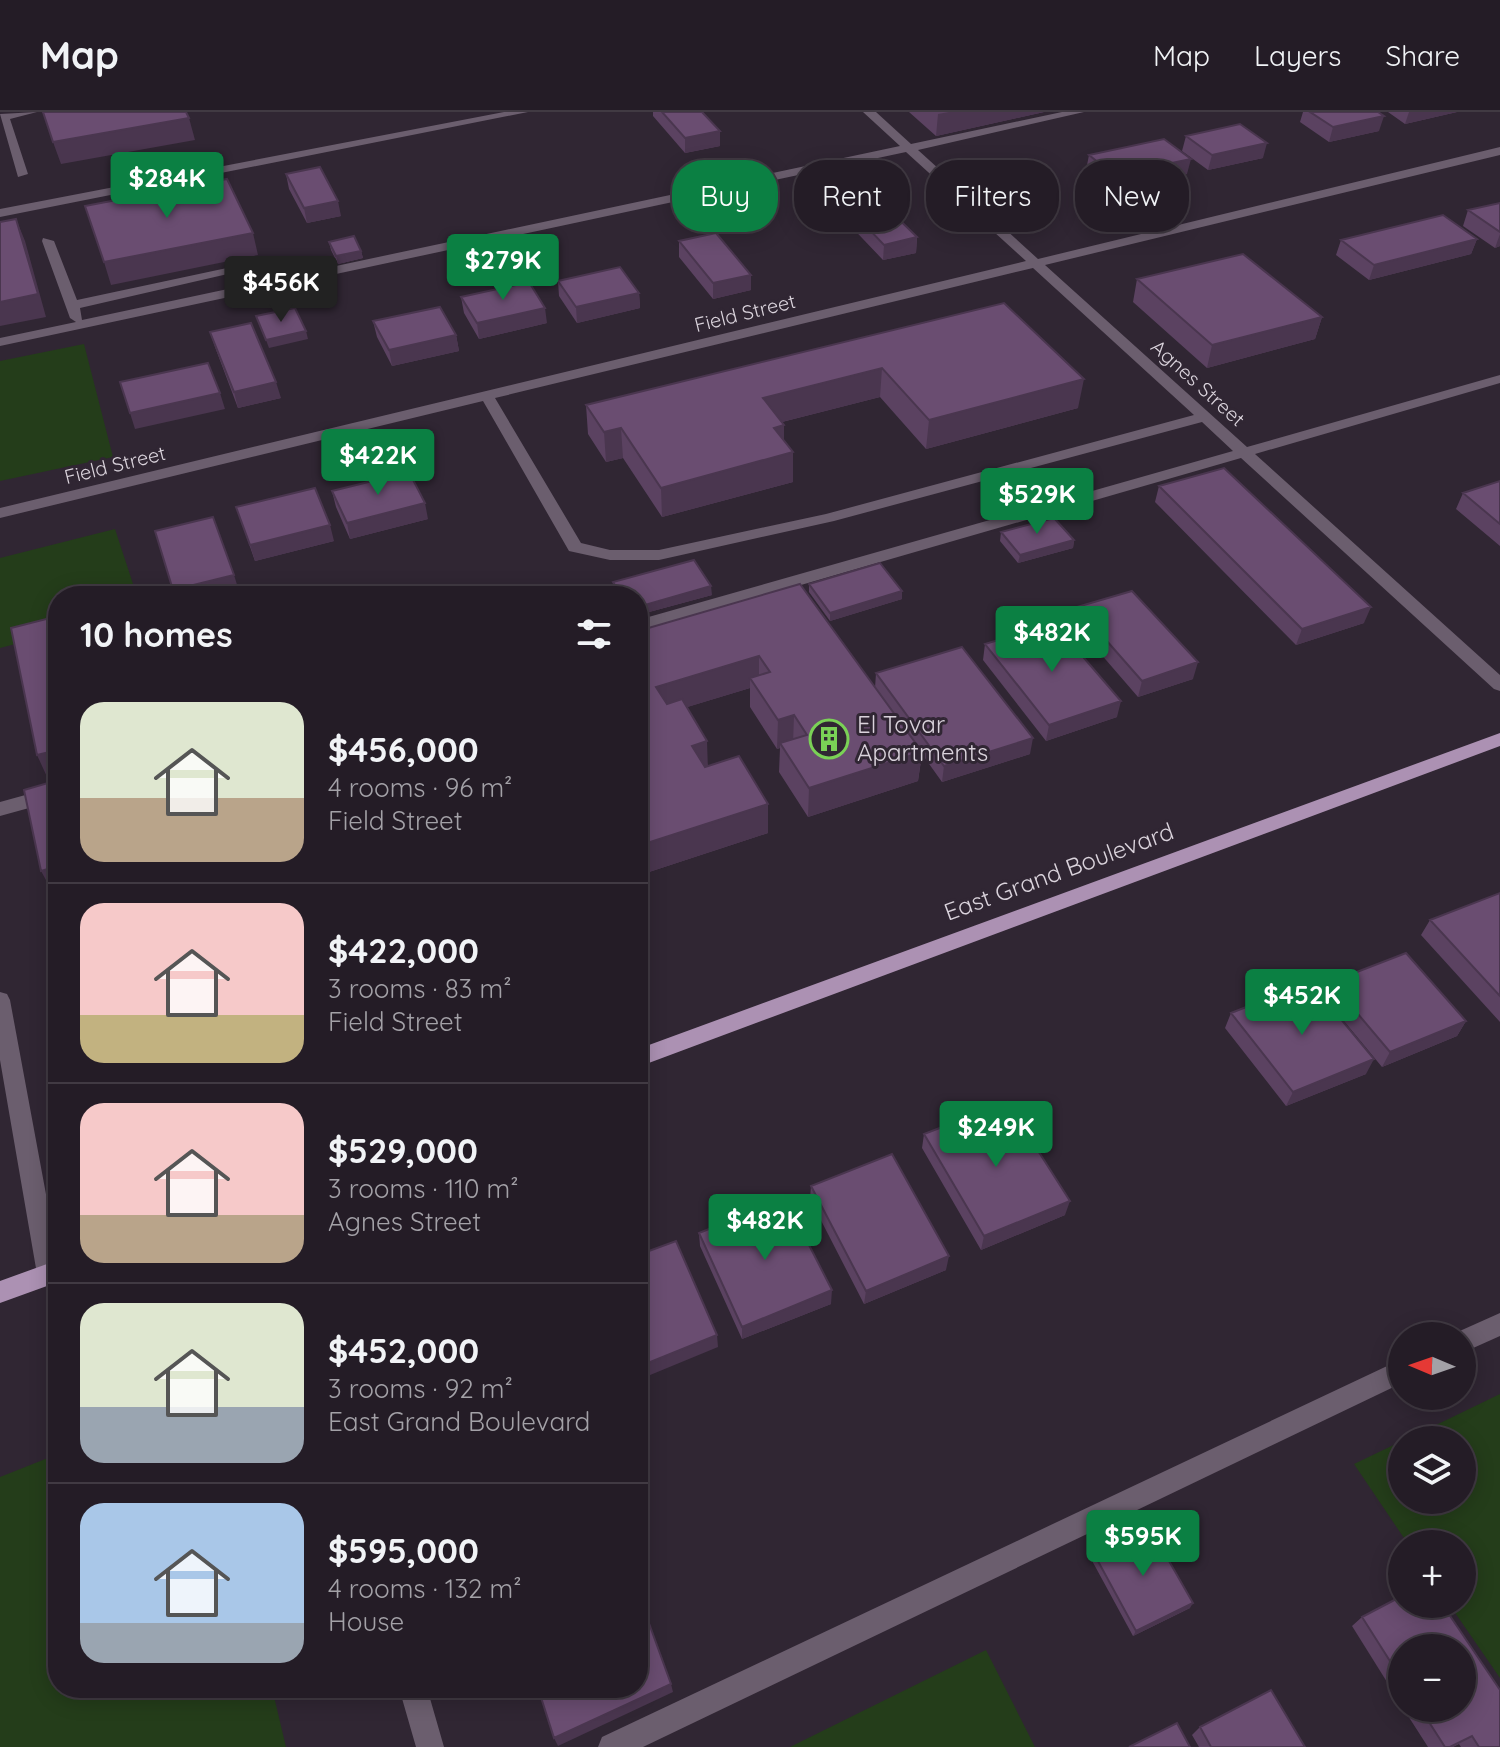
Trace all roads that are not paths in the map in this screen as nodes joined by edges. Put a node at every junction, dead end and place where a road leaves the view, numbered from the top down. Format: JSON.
{"nodes":[{"id":1,"x":31,"y":112,"type":"edge"},
{"id":2,"x":522,"y":112,"type":"edge"},
{"id":3,"x":869,"y":112,"type":"edge"},
{"id":4,"x":1078,"y":112,"type":"edge"},
{"id":5,"x":2,"y":117,"type":"edge"},
{"id":6,"x":909,"y":148,"type":"junction"},
{"id":7,"x":1500,"y":151,"type":"edge"},
{"id":8,"x":22,"y":174,"type":"dead end"},
{"id":9,"x":0,"y":213,"type":"edge"},
{"id":10,"x":48,"y":241,"type":"dead end"},
{"id":11,"x":1036,"y":263,"type":"junction"},
{"id":12,"x":255,"y":266,"type":"edge"},
{"id":13,"x":73,"y":305,"type":"junction"},
{"id":14,"x":80,"y":325,"type":"junction"},
{"id":15,"x":0,"y":342,"type":"edge"},
{"id":16,"x":1500,"y":379,"type":"edge"},
{"id":17,"x":487,"y":396,"type":"junction"},
{"id":18,"x":1205,"y":417,"type":"junction"},
{"id":19,"x":1244,"y":452,"type":"junction"},
{"id":20,"x":0,"y":513,"type":"edge"},
{"id":21,"x":648,"y":623,"type":"edge"},
{"id":22,"x":1500,"y":685,"type":"edge"},
{"id":23,"x":1500,"y":739,"type":"edge"},
{"id":24,"x":48,"y":796,"type":"edge"},
{"id":25,"x":0,"y":809,"type":"edge"},
{"id":26,"x":0,"y":1000,"type":"edge"},
{"id":27,"x":648,"y":1054,"type":"edge"},
{"id":28,"x":48,"y":1242,"type":"edge"},
{"id":29,"x":48,"y":1274,"type":"edge"},
{"id":30,"x":0,"y":1292,"type":"edge"},
{"id":31,"x":1500,"y":1324,"type":"edge"},
{"id":32,"x":1476,"y":1335,"type":"edge"},
{"id":33,"x":1388,"y":1378,"type":"edge"},
{"id":34,"x":416,"y":1698,"type":"edge"},
{"id":35,"x":430,"y":1747,"type":"edge"},
{"id":36,"x":612,"y":1747,"type":"edge"}],
"edges":[{"from":1,"to":5,"type":"street"},
{"from":2,"to":9,"type":"street"},
{"from":3,"to":6,"type":"street","name":"Agnes Street"},
{"from":4,"to":6,"type":"street"},
{"from":5,"to":8,"type":"street"},
{"from":6,"to":11,"type":"street","name":"Agnes Street"},
{"from":6,"to":14,"type":"street"},
{"from":7,"to":11,"type":"street","name":"Field Street"},
{"from":10,"to":13,"type":"street"},
{"from":11,"to":17,"type":"street","name":"Field Street"},
{"from":11,"to":18,"type":"street","name":"Agnes Street"},
{"from":12,"to":13,"type":"street"},
{"from":13,"to":14,"type":"street"},
{"from":14,"to":15,"type":"street"},
{"from":16,"to":19,"type":"street"},
{"from":17,"to":18,"type":"street"},
{"from":17,"to":20,"type":"street","name":"Field Street"},
{"from":18,"to":19,"type":"street","name":"Agnes Street"},
{"from":19,"to":21,"type":"street"},
{"from":19,"to":22,"type":"street","name":"Agnes Street"},
{"from":23,"to":27,"type":"main road","name":"East Grand Boulevard"},
{"from":24,"to":25,"type":"street"},
{"from":26,"to":28,"type":"street"},
{"from":29,"to":30,"type":"main road"},
{"from":31,"to":32,"type":"street"},
{"from":33,"to":36,"type":"street"},
{"from":34,"to":35,"type":"street"}]}
